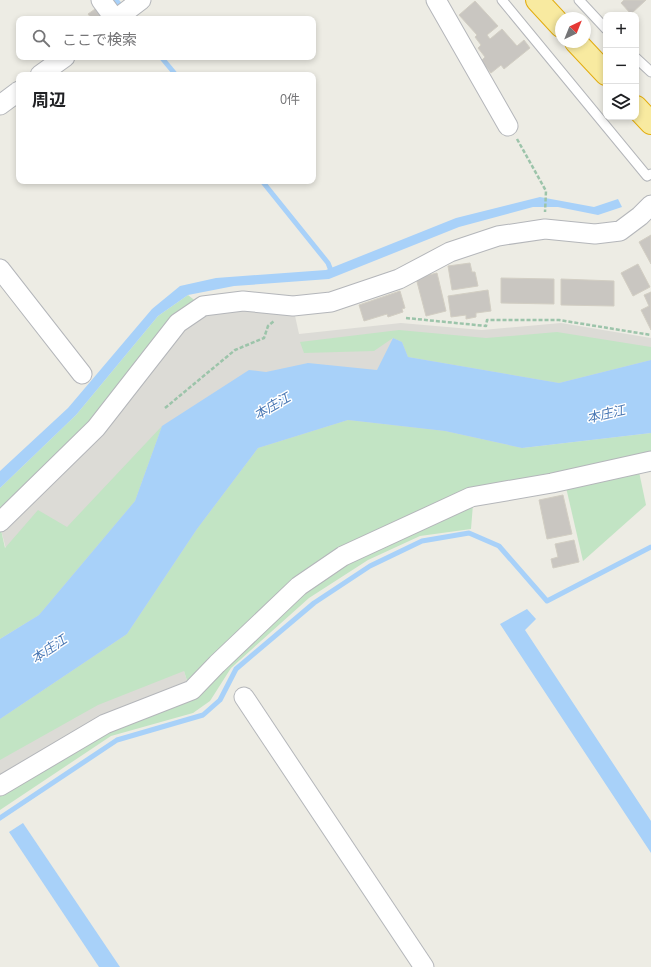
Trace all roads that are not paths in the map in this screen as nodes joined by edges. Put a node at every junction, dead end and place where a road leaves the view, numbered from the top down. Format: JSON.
{"nodes":[{"id":1,"x":101,"y":0,"type":"edge"},
{"id":2,"x":141,"y":0,"type":"edge"},
{"id":3,"x":436,"y":0,"type":"edge"},
{"id":4,"x":502,"y":0,"type":"edge"},
{"id":5,"x":537,"y":0,"type":"edge"},
{"id":6,"x":579,"y":0,"type":"edge"},
{"id":7,"x":113,"y":16,"type":"edge"},
{"id":8,"x":119,"y":16,"type":"edge"},
{"id":9,"x":555,"y":20,"type":"edge"},
{"id":10,"x":603,"y":26,"type":"edge"},
{"id":11,"x":582,"y":48,"type":"edge"},
{"id":12,"x":60,"y":60,"type":"edge"},
{"id":13,"x":639,"y":61,"type":"edge"},
{"id":14,"x":603,"y":71,"type":"edge"},
{"id":15,"x":44,"y":72,"type":"edge"},
{"id":16,"x":651,"y":72,"type":"edge"},
{"id":17,"x":16,"y":93,"type":"edge"},
{"id":18,"x":0,"y":105,"type":"edge"},
{"id":19,"x":639,"y":109,"type":"edge"},
{"id":20,"x":651,"y":123,"type":"edge"},
{"id":21,"x":508,"y":126,"type":"road end"},
{"id":22,"x":651,"y":174,"type":"edge"},
{"id":23,"x":651,"y":205,"type":"edge"},
{"id":24,"x":0,"y":269,"type":"edge"},
{"id":25,"x":82,"y":374,"type":"dead end"},
{"id":26,"x":651,"y":461,"type":"edge"},
{"id":27,"x":0,"y":522,"type":"edge"},
{"id":28,"x":244,"y":697,"type":"dead end"},
{"id":29,"x":0,"y":786,"type":"edge"},
{"id":30,"x":424,"y":967,"type":"edge"}],
"edges":[{"from":1,"to":7,"type":"street"},
{"from":2,"to":8,"type":"street"},
{"from":3,"to":21,"type":"street"},
{"from":4,"to":22,"type":"lane"},
{"from":5,"to":9,"type":"highway"},
{"from":6,"to":10,"type":"lane"},
{"from":11,"to":14,"type":"highway"},
{"from":12,"to":15,"type":"street"},
{"from":13,"to":16,"type":"lane"},
{"from":17,"to":18,"type":"street"},
{"from":19,"to":20,"type":"highway"},
{"from":23,"to":27,"type":"street"},
{"from":24,"to":25,"type":"street"},
{"from":26,"to":29,"type":"street"},
{"from":28,"to":30,"type":"street"}]}
